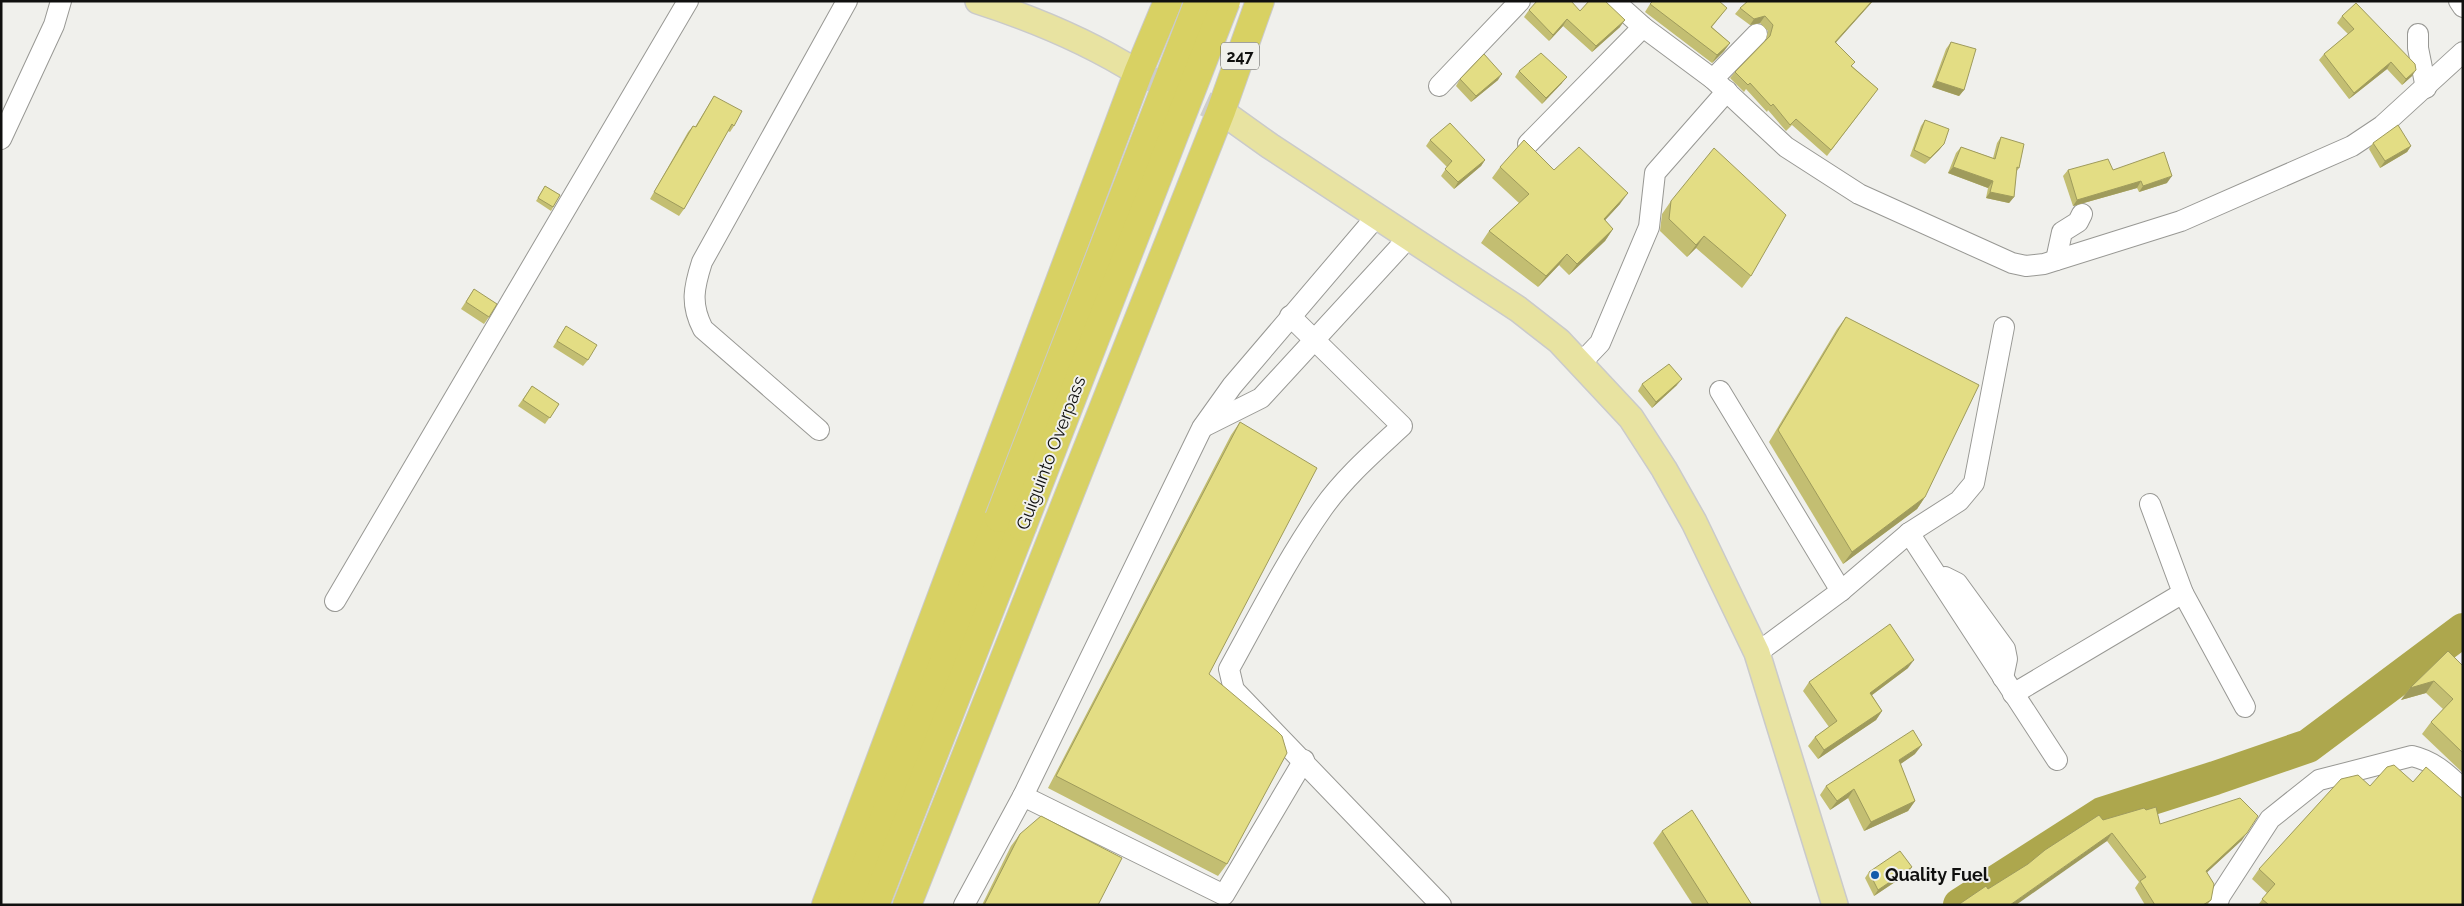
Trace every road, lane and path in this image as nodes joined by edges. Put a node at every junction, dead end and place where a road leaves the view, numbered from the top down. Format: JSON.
{"nodes":[{"id":1,"x":61,"y":1,"type":"edge"},
{"id":2,"x":688,"y":1,"type":"edge"},
{"id":3,"x":847,"y":1,"type":"edge"},
{"id":4,"x":978,"y":1,"type":"edge"},
{"id":5,"x":1168,"y":1,"type":"edge"},
{"id":6,"x":1199,"y":1,"type":"edge"},
{"id":7,"x":1226,"y":1,"type":"edge"},
{"id":8,"x":1260,"y":1,"type":"edge"},
{"id":9,"x":1520,"y":1,"type":"edge"},
{"id":10,"x":1614,"y":1,"type":"edge"},
{"id":11,"x":2459,"y":1,"type":"edge"},
{"id":12,"x":2463,"y":7,"type":"edge"},
{"id":13,"x":1643,"y":27,"type":"junction"},
{"id":14,"x":1757,"y":34,"type":"dead end"},
{"id":15,"x":2418,"y":34,"type":"dead end"},
{"id":16,"x":2463,"y":52,"type":"edge"},
{"id":17,"x":1138,"y":73,"type":"junction"},
{"id":18,"x":1720,"y":85,"type":"junction"},
{"id":19,"x":1439,"y":86,"type":"dead end"},
{"id":20,"x":2426,"y":88,"type":"junction"},
{"id":21,"x":1221,"y":111,"type":"junction"},
{"id":22,"x":1,"y":139,"type":"edge"},
{"id":23,"x":1528,"y":144,"type":"edge"},
{"id":24,"x":2082,"y":214,"type":"dead end"},
{"id":25,"x":1376,"y":217,"type":"junction"},
{"id":26,"x":1408,"y":237,"type":"junction"},
{"id":27,"x":2056,"y":260,"type":"junction"},
{"id":28,"x":1290,"y":316,"type":"junction"},
{"id":29,"x":2004,"y":327,"type":"dead end"},
{"id":30,"x":1314,"y":340,"type":"junction"},
{"id":31,"x":1581,"y":364,"type":"junction"},
{"id":32,"x":1720,"y":391,"type":"dead end"},
{"id":33,"x":1202,"y":428,"type":"junction"},
{"id":34,"x":819,"y":430,"type":"dead end"},
{"id":35,"x":2150,"y":504,"type":"dead end"},
{"id":36,"x":1010,"y":523,"type":"junction"},
{"id":37,"x":1908,"y":533,"type":"junction"},
{"id":38,"x":1841,"y":591,"type":"junction"},
{"id":39,"x":2184,"y":592,"type":"junction"},
{"id":40,"x":334,"y":601,"type":"dead end"},
{"id":41,"x":1757,"y":653,"type":"junction"},
{"id":42,"x":2008,"y":686,"type":"junction"},
{"id":43,"x":2245,"y":707,"type":"dead end"},
{"id":44,"x":1304,"y":760,"type":"junction"},
{"id":45,"x":2057,"y":760,"type":"dead end"},
{"id":46,"x":2463,"y":789,"type":"edge"},
{"id":47,"x":1023,"y":796,"type":"junction"},
{"id":48,"x":826,"y":905,"type":"edge"},
{"id":49,"x":851,"y":905,"type":"edge"},
{"id":50,"x":875,"y":905,"type":"edge"},
{"id":51,"x":907,"y":905,"type":"edge"},
{"id":52,"x":964,"y":905,"type":"edge"},
{"id":53,"x":1441,"y":905,"type":"edge"},
{"id":54,"x":1835,"y":905,"type":"edge"},
{"id":55,"x":2217,"y":905,"type":"edge"}],
"edges":[{"from":1,"to":22,"type":"street"},
{"from":2,"to":40,"type":"street"},
{"from":3,"to":34,"type":"street"},
{"from":4,"to":17,"type":"main road"},
{"from":5,"to":17,"type":"highway"},
{"from":6,"to":36,"type":"highway","name":"Guiguinto Overpass","bridge":true},
{"from":7,"to":36,"type":"highway","name":"Guiguinto Overpass","bridge":true},
{"from":8,"to":21,"type":"highway","number":"247"},
{"from":9,"to":19,"type":"street"},
{"from":10,"to":13,"type":"street"},
{"from":11,"to":12,"type":"street"},
{"from":13,"to":18,"type":"street"},
{"from":13,"to":23,"type":"street"},
{"from":14,"to":18,"type":"street"},
{"from":15,"to":20,"type":"street"},
{"from":16,"to":20,"type":"street"},
{"from":17,"to":48,"type":"highway"},
{"from":18,"to":27,"type":"street"},
{"from":18,"to":31,"type":"street"},
{"from":20,"to":27,"type":"street"},
{"from":21,"to":25,"type":"main road"},
{"from":21,"to":51,"type":"highway"},
{"from":24,"to":27,"type":"street"},
{"from":25,"to":26,"type":"main road"},
{"from":25,"to":28,"type":"street"},
{"from":26,"to":30,"type":"street"},
{"from":26,"to":31,"type":"main road"},
{"from":28,"to":30,"type":"street"},
{"from":28,"to":33,"type":"street"},
{"from":29,"to":37,"type":"street"},
{"from":30,"to":33,"type":"street"},
{"from":30,"to":44,"type":"street"},
{"from":31,"to":41,"type":"main road"},
{"from":32,"to":38,"type":"street"},
{"from":33,"to":47,"type":"street"},
{"from":35,"to":39,"type":"street"},
{"from":36,"to":49,"type":"highway","name":"Guiguinto Overpass"},
{"from":36,"to":50,"type":"highway","name":"Guiguinto Overpass"},
{"from":37,"to":38,"type":"street"},
{"from":37,"to":42,"type":"street"},
{"from":38,"to":41,"type":"street"},
{"from":39,"to":42,"type":"street"},
{"from":39,"to":43,"type":"street"},
{"from":41,"to":54,"type":"main road"},
{"from":42,"to":45,"type":"street"},
{"from":44,"to":47,"type":"street"},
{"from":44,"to":53,"type":"street"},
{"from":46,"to":55,"type":"street"},
{"from":47,"to":52,"type":"street"}]}
